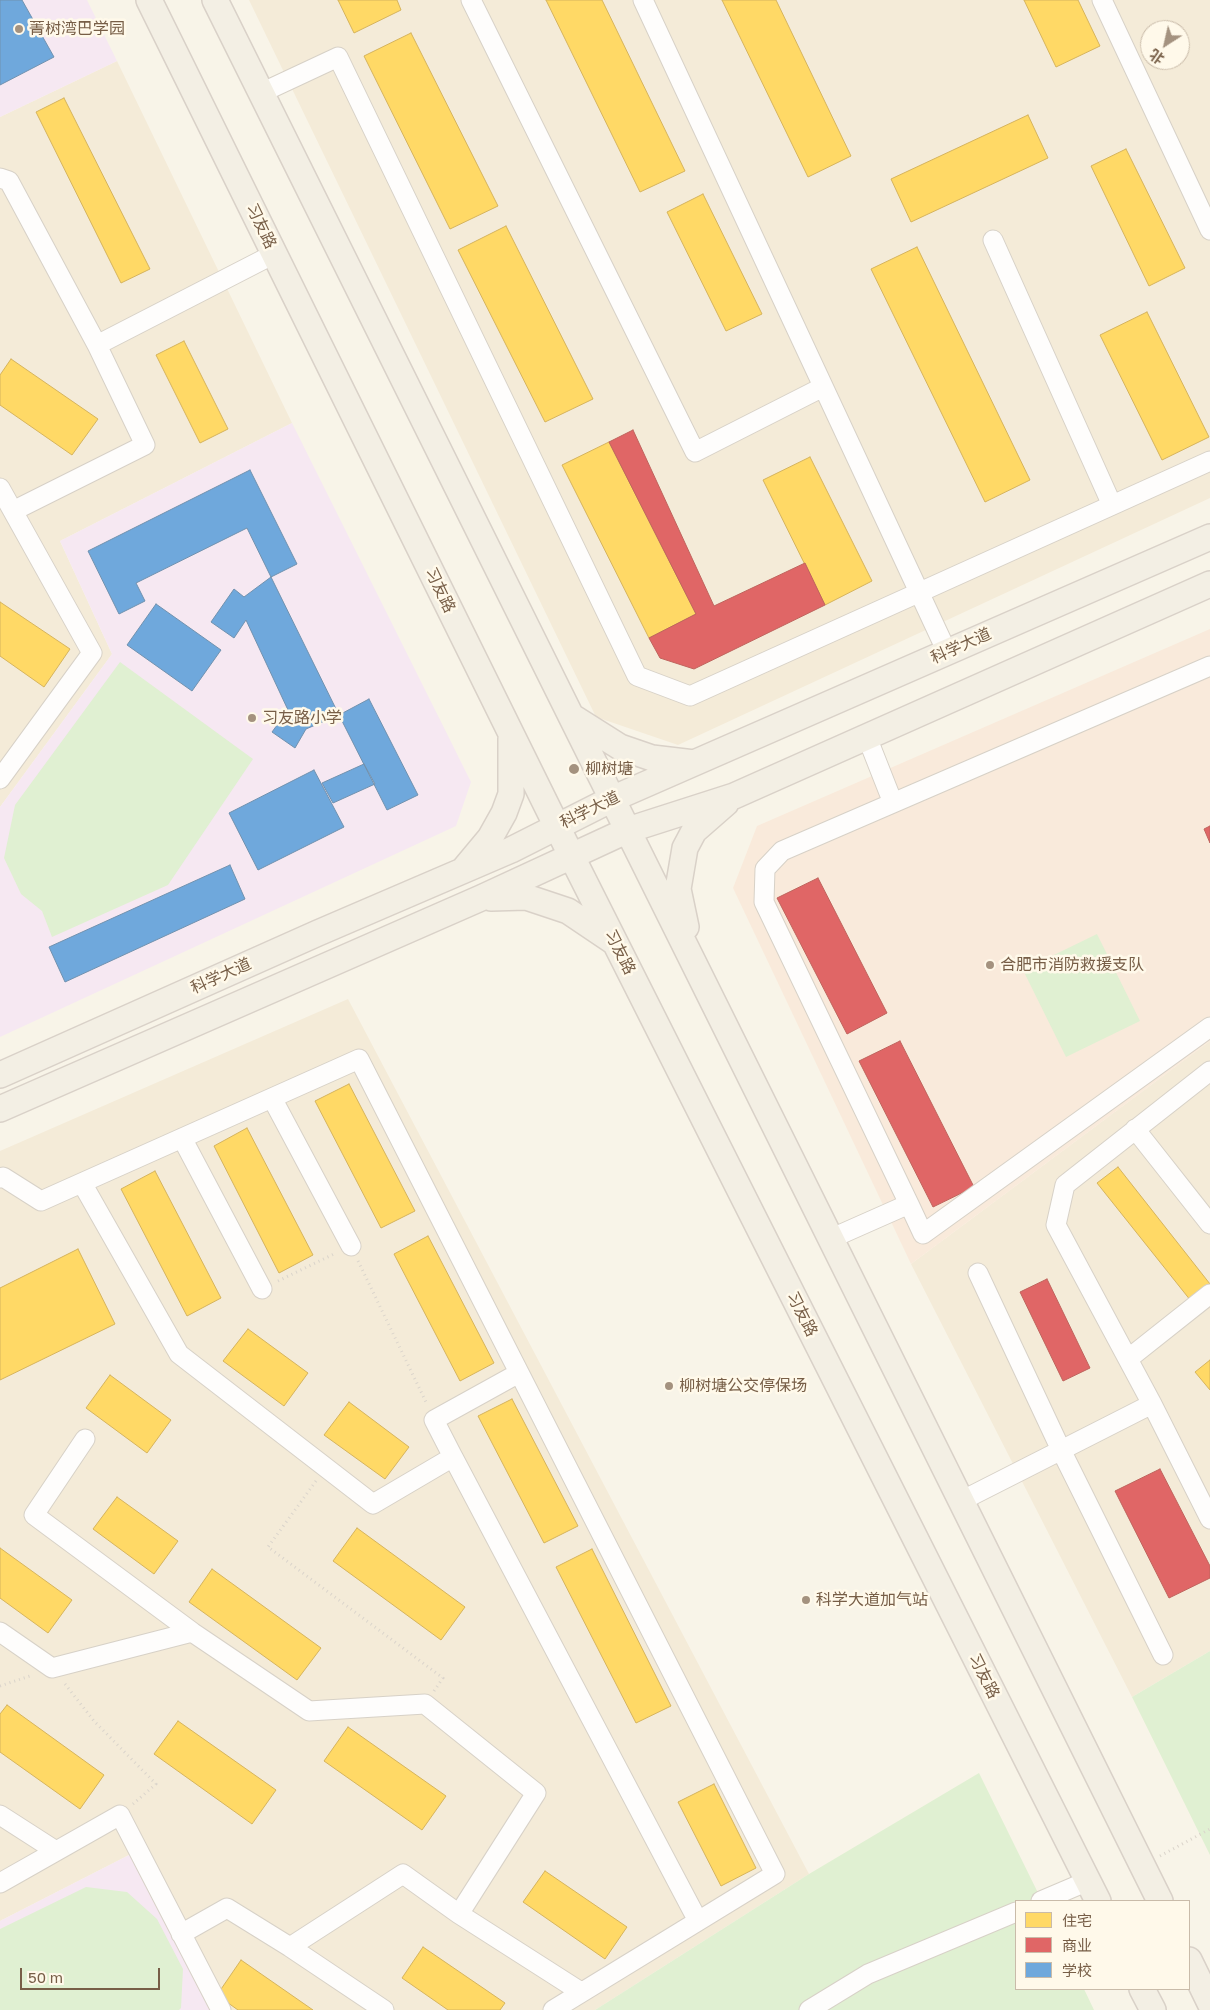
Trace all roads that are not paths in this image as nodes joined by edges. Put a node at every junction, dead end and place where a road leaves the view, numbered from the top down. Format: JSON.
{"nodes":[{"id":1,"x":149,"y":0,"type":"edge"},
{"id":2,"x":215,"y":0,"type":"edge"},
{"id":3,"x":471,"y":0,"type":"edge"},
{"id":4,"x":643,"y":0,"type":"edge"},
{"id":5,"x":1102,"y":0,"type":"edge"},
{"id":6,"x":261,"y":93,"type":"junction"},
{"id":7,"x":0,"y":178,"type":"edge"},
{"id":8,"x":1210,"y":230,"type":"edge"},
{"id":9,"x":993,"y":240,"type":"dead end"},
{"id":10,"x":274,"y":254,"type":"junction"},
{"id":11,"x":97,"y":345,"type":"junction"},
{"id":12,"x":823,"y":387,"type":"junction"},
{"id":13,"x":1210,"y":461,"type":"edge"},
{"id":14,"x":0,"y":488,"type":"edge"},
{"id":15,"x":1112,"y":505,"type":"junction"},
{"id":16,"x":13,"y":510,"type":"junction"},
{"id":17,"x":1210,"y":537,"type":"edge"},
{"id":18,"x":1210,"y":584,"type":"edge"},
{"id":19,"x":918,"y":592,"type":"junction"},
{"id":20,"x":947,"y":652,"type":"junction"},
{"id":21,"x":1210,"y":666,"type":"edge"},
{"id":22,"x":571,"y":716,"type":"junction"},
{"id":23,"x":511,"y":734,"type":"junction"},
{"id":24,"x":867,"y":737,"type":"junction"},
{"id":25,"x":694,"y":763,"type":"junction"},
{"id":26,"x":0,"y":779,"type":"edge"},
{"id":27,"x":734,"y":796,"type":"junction"},
{"id":28,"x":612,"y":799,"type":"junction"},
{"id":29,"x":893,"y":803,"type":"junction"},
{"id":30,"x":557,"y":826,"type":"junction"},
{"id":31,"x":628,"y":830,"type":"junction"},
{"id":32,"x":572,"y":857,"type":"junction"},
{"id":33,"x":463,"y":872,"type":"junction"},
{"id":34,"x":481,"y":898,"type":"junction"},
{"id":35,"x":615,"y":942,"type":"junction"},
{"id":36,"x":694,"y":964,"type":"junction"},
{"id":37,"x":1210,"y":1027,"type":"edge"},
{"id":38,"x":1210,"y":1071,"type":"edge"},
{"id":39,"x":0,"y":1075,"type":"edge"},
{"id":40,"x":272,"y":1098,"type":"junction"},
{"id":41,"x":0,"y":1109,"type":"edge"},
{"id":42,"x":1135,"y":1129,"type":"junction"},
{"id":43,"x":182,"y":1138,"type":"junction"},
{"id":44,"x":0,"y":1178,"type":"edge"},
{"id":45,"x":82,"y":1183,"type":"junction"},
{"id":46,"x":909,"y":1204,"type":"junction"},
{"id":47,"x":1210,"y":1224,"type":"edge"},
{"id":48,"x":830,"y":1239,"type":"junction"},
{"id":49,"x":351,"y":1246,"type":"road end"},
{"id":50,"x":978,"y":1273,"type":"dead end"},
{"id":51,"x":262,"y":1289,"type":"road end"},
{"id":52,"x":1210,"y":1294,"type":"edge"},
{"id":53,"x":1128,"y":1359,"type":"junction"},
{"id":54,"x":519,"y":1372,"type":"junction"},
{"id":55,"x":1152,"y":1404,"type":"junction"},
{"id":56,"x":86,"y":1439,"type":"dead end"},
{"id":57,"x":1060,"y":1450,"type":"junction"},
{"id":58,"x":453,"y":1457,"type":"junction"},
{"id":59,"x":961,"y":1501,"type":"junction"},
{"id":60,"x":1208,"y":1508,"type":"edge"},
{"id":61,"x":0,"y":1632,"type":"edge"},
{"id":62,"x":192,"y":1632,"type":"junction"},
{"id":63,"x":1162,"y":1655,"type":"dead end"},
{"id":64,"x":0,"y":1815,"type":"edge"},
{"id":65,"x":56,"y":1851,"type":"junction"},
{"id":66,"x":0,"y":1883,"type":"edge"},
{"id":67,"x":1093,"y":1891,"type":"edge"},
{"id":68,"x":1046,"y":1900,"type":"edge"},
{"id":69,"x":1159,"y":1900,"type":"edge"},
{"id":70,"x":1015,"y":1912,"type":"edge"},
{"id":71,"x":459,"y":1914,"type":"junction"},
{"id":72,"x":698,"y":1921,"type":"junction"},
{"id":73,"x":181,"y":1934,"type":"junction"},
{"id":74,"x":290,"y":1947,"type":"junction"},
{"id":75,"x":1190,"y":1962,"type":"edge"},
{"id":76,"x":581,"y":1992,"type":"junction"},
{"id":77,"x":1209,"y":1999,"type":"edge"},
{"id":78,"x":220,"y":2010,"type":"edge"},
{"id":79,"x":384,"y":2010,"type":"edge"},
{"id":80,"x":553,"y":2010,"type":"edge"},
{"id":81,"x":809,"y":2010,"type":"edge"}],
"edges":[{"from":1,"to":10,"type":"main road","name":"习友路"},
{"from":2,"to":6,"type":"main road"},
{"from":3,"to":12,"type":"street"},
{"from":4,"to":12,"type":"street"},
{"from":5,"to":8,"type":"street"},
{"from":6,"to":19,"type":"street"},
{"from":6,"to":22,"type":"main road"},
{"from":7,"to":11,"type":"street"},
{"from":9,"to":15,"type":"street"},
{"from":10,"to":11,"type":"street"},
{"from":10,"to":23,"type":"main road","name":"习友路"},
{"from":11,"to":16,"type":"street"},
{"from":12,"to":19,"type":"street"},
{"from":13,"to":15,"type":"street"},
{"from":14,"to":16,"type":"street"},
{"from":15,"to":19,"type":"street"},
{"from":16,"to":26,"type":"street"},
{"from":17,"to":20,"type":"main road","name":"科学大道"},
{"from":18,"to":24,"type":"main road","name":"科学大道"},
{"from":19,"to":20,"type":"street"},
{"from":20,"to":25,"type":"main road","name":"科学大道"},
{"from":21,"to":29,"type":"street"},
{"from":22,"to":25,"type":"main road"},
{"from":22,"to":28,"type":"main road"},
{"from":23,"to":30,"type":"main road","name":"习友路"},
{"from":23,"to":33,"type":"main road"},
{"from":24,"to":27,"type":"main road","name":"科学大道"},
{"from":24,"to":29,"type":"street"},
{"from":25,"to":28,"type":"main road","name":"科学大道"},
{"from":27,"to":31,"type":"main road","name":"科学大道"},
{"from":27,"to":36,"type":"main road"},
{"from":28,"to":30,"type":"main road","name":"科学大道"},
{"from":28,"to":31,"type":"main road"},
{"from":29,"to":46,"type":"street"},
{"from":30,"to":32,"type":"main road","name":"习友路"},
{"from":30,"to":33,"type":"main road","name":"科学大道"},
{"from":31,"to":32,"type":"main road","name":"科学大道"},
{"from":31,"to":36,"type":"main road"},
{"from":32,"to":34,"type":"main road","name":"科学大道"},
{"from":32,"to":35,"type":"main road","name":"习友路"},
{"from":33,"to":39,"type":"main road","name":"科学大道"},
{"from":34,"to":35,"type":"main road"},
{"from":34,"to":41,"type":"main road","name":"科学大道"},
{"from":35,"to":67,"type":"main road","name":"习友路"},
{"from":36,"to":48,"type":"main road"},
{"from":37,"to":46,"type":"street"},
{"from":38,"to":42,"type":"street"},
{"from":40,"to":43,"type":"street"},
{"from":40,"to":49,"type":"street"},
{"from":40,"to":54,"type":"street"},
{"from":42,"to":47,"type":"street"},
{"from":42,"to":53,"type":"street"},
{"from":43,"to":45,"type":"street"},
{"from":43,"to":51,"type":"street"},
{"from":44,"to":45,"type":"street"},
{"from":45,"to":58,"type":"street"},
{"from":46,"to":48,"type":"street"},
{"from":48,"to":59,"type":"main road"},
{"from":50,"to":57,"type":"street"},
{"from":52,"to":53,"type":"street"},
{"from":53,"to":55,"type":"street"},
{"from":54,"to":58,"type":"street"},
{"from":54,"to":72,"type":"street"},
{"from":55,"to":57,"type":"street"},
{"from":55,"to":60,"type":"street"},
{"from":56,"to":62,"type":"street"},
{"from":57,"to":59,"type":"street"},
{"from":57,"to":63,"type":"street"},
{"from":58,"to":72,"type":"street"},
{"from":59,"to":69,"type":"main road"},
{"from":61,"to":62,"type":"street"},
{"from":62,"to":71,"type":"street"},
{"from":64,"to":65,"type":"street"},
{"from":65,"to":66,"type":"street"},
{"from":65,"to":73,"type":"street"},
{"from":67,"to":68,"type":"street"},
{"from":70,"to":81,"type":"street"},
{"from":71,"to":74,"type":"street"},
{"from":71,"to":76,"type":"street"},
{"from":72,"to":76,"type":"street"},
{"from":73,"to":74,"type":"street"},
{"from":73,"to":78,"type":"street"},
{"from":74,"to":79,"type":"street"},
{"from":75,"to":77,"type":"main road"},
{"from":76,"to":80,"type":"street"}]}
